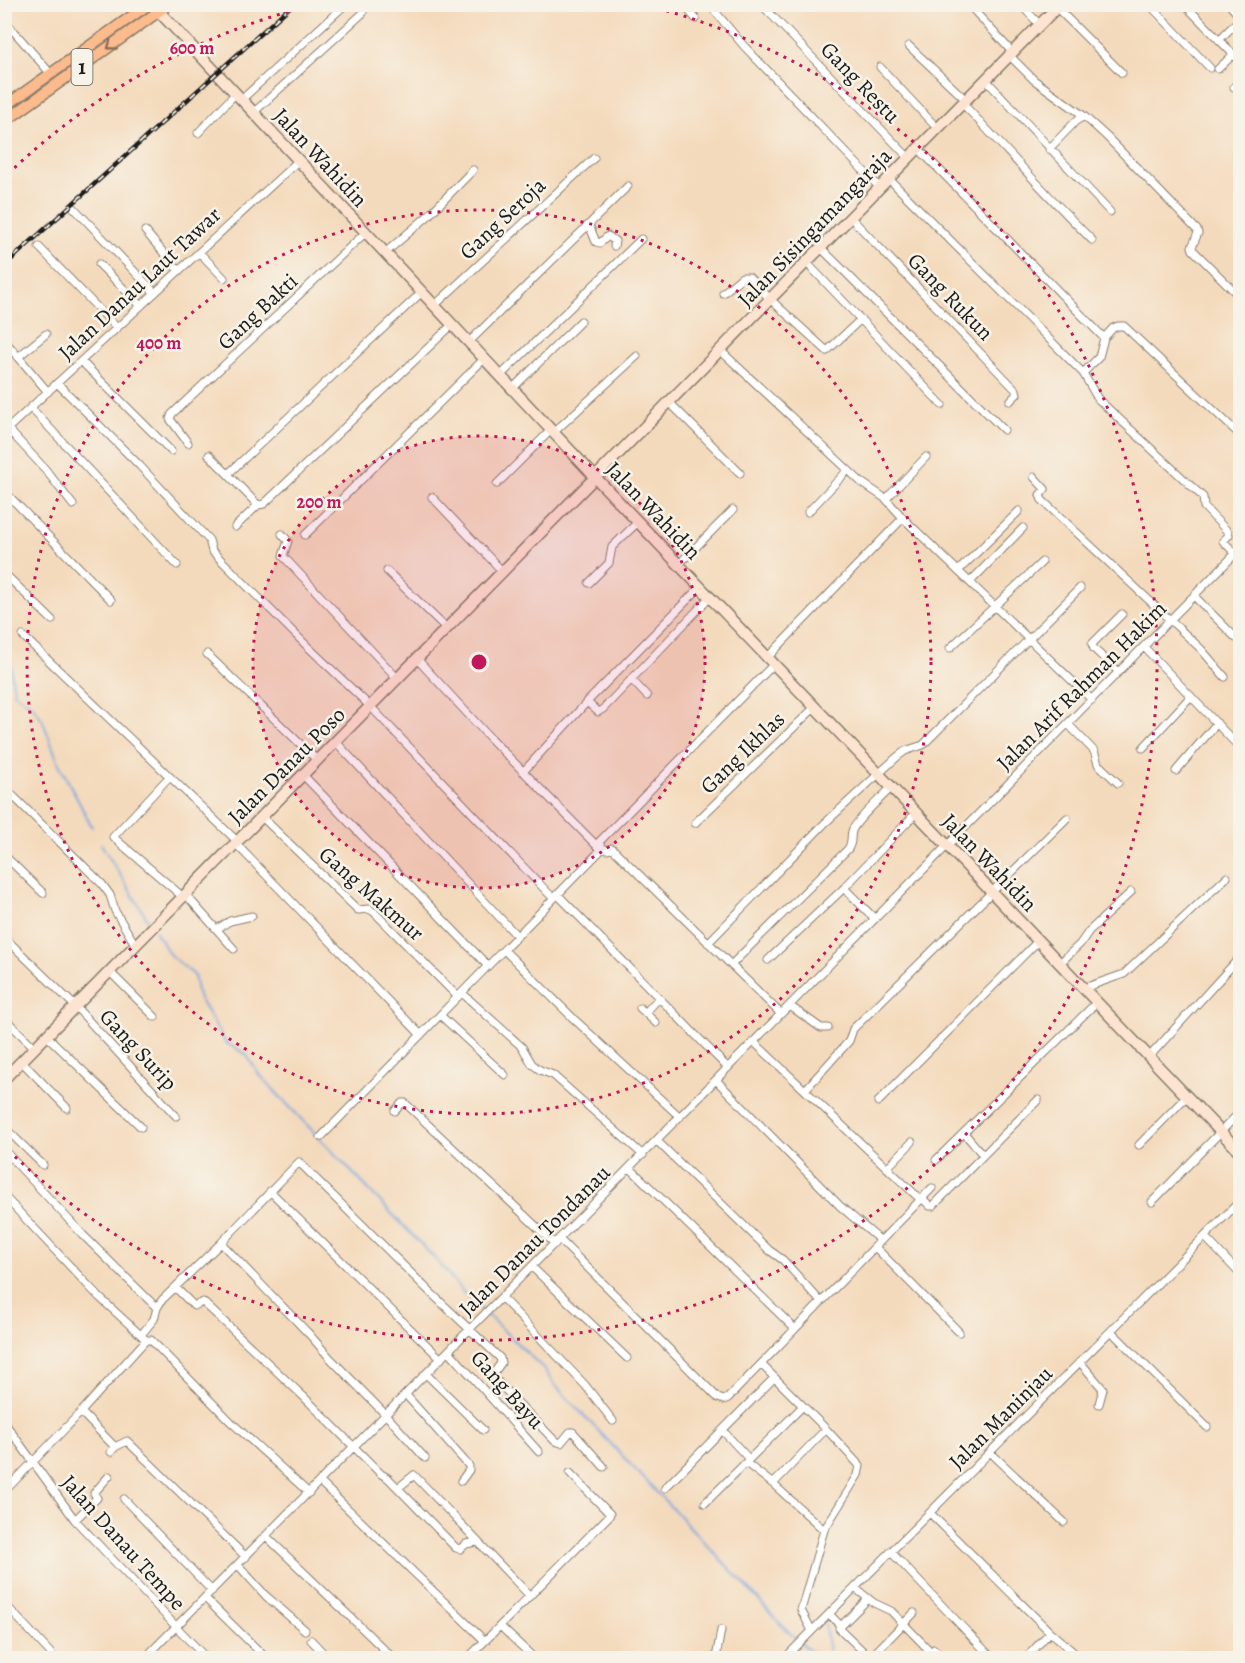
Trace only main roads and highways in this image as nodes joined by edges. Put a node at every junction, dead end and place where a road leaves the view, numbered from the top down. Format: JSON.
{"nodes":[{"id":1,"x":169,"y":4,"type":"edge"},
{"id":2,"x":153,"y":7,"type":"edge"},
{"id":3,"x":9,"y":104,"type":"edge"},
{"id":4,"x":4,"y":122,"type":"edge"}],
"edges":[{"from":1,"to":2,"type":"main road","number":"1"},
{"from":2,"to":3,"type":"main road","number":"1"},
{"from":2,"to":4,"type":"main road","number":"1","one_way":true}]}
